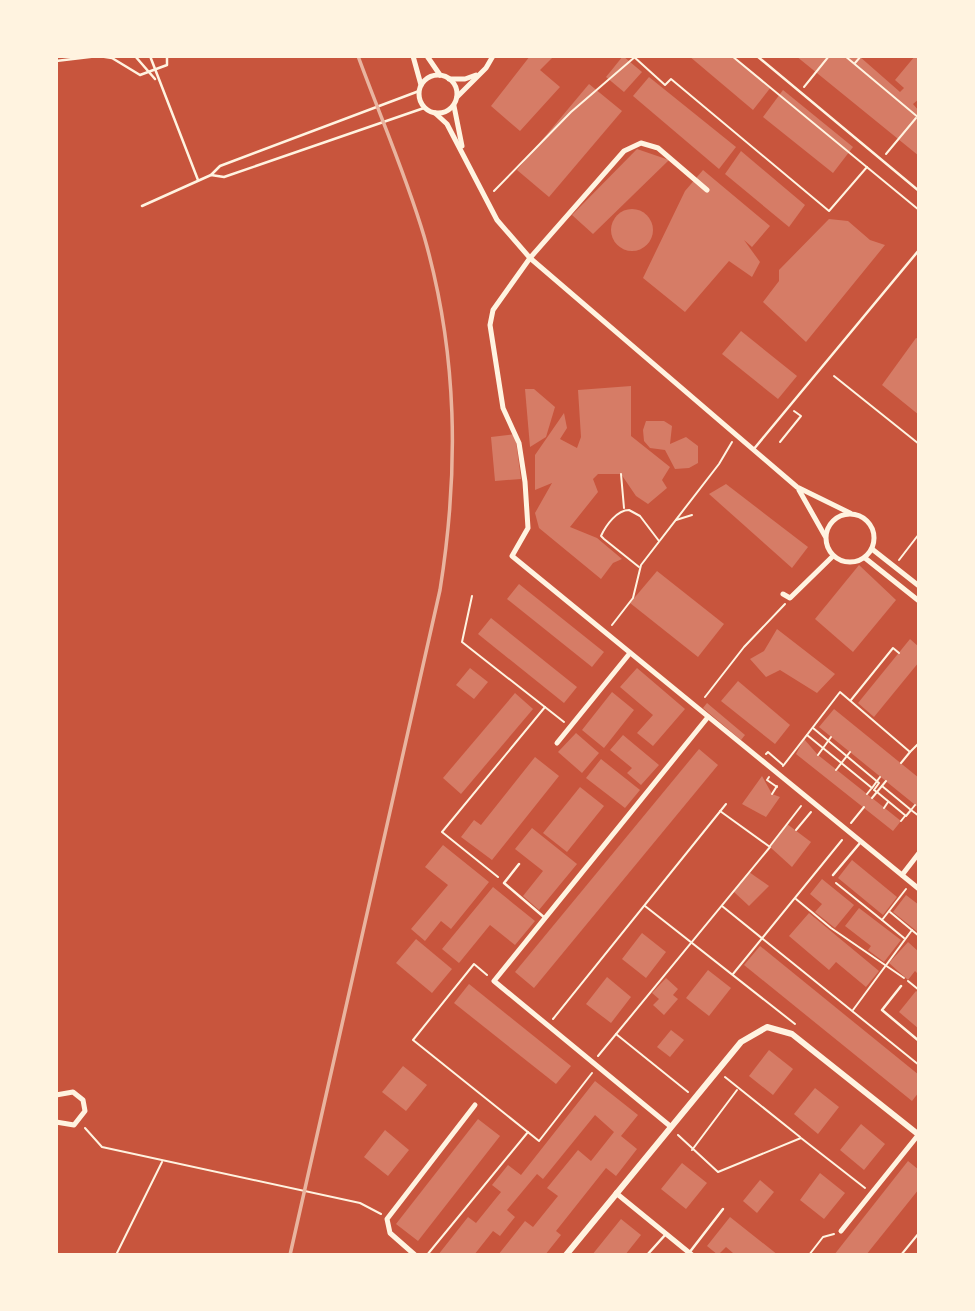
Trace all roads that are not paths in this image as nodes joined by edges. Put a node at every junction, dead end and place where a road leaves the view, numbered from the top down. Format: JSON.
{"nodes":[{"id":1,"x":99,"y":56,"type":"edge"},
{"id":2,"x":135,"y":56,"type":"edge"},
{"id":3,"x":150,"y":56,"type":"edge"},
{"id":4,"x":167,"y":56,"type":"edge"},
{"id":5,"x":413,"y":56,"type":"edge"},
{"id":6,"x":427,"y":56,"type":"edge"},
{"id":7,"x":493,"y":56,"type":"edge"},
{"id":8,"x":757,"y":56,"type":"edge"},
{"id":9,"x":56,"y":61,"type":"edge"},
{"id":10,"x":154,"y":70,"type":"junction"},
{"id":11,"x":148,"y":72,"type":"junction"},
{"id":12,"x":479,"y":74,"type":"junction"},
{"id":13,"x":440,"y":75,"type":"junction"},
{"id":14,"x":449,"y":79,"type":"junction"},
{"id":15,"x":158,"y":81,"type":"junction"},
{"id":16,"x":420,"y":88,"type":"junction"},
{"id":17,"x":457,"y":97,"type":"junction"},
{"id":18,"x":454,"y":106,"type":"junction"},
{"id":19,"x":424,"y":108,"type":"junction"},
{"id":20,"x":435,"y":113,"type":"junction"},
{"id":21,"x":463,"y":153,"type":"junction"},
{"id":22,"x":211,"y":175,"type":"junction"},
{"id":23,"x":198,"y":181,"type":"junction"},
{"id":24,"x":707,"y":190,"type":"dead end"},
{"id":25,"x":919,"y":191,"type":"edge"},
{"id":26,"x":142,"y":206,"type":"dead end"},
{"id":27,"x":919,"y":250,"type":"edge"},
{"id":28,"x":530,"y":258,"type":"junction"},
{"id":29,"x":753,"y":450,"type":"junction"},
{"id":30,"x":797,"y":487,"type":"junction"},
{"id":31,"x":850,"y":513,"type":"junction"},
{"id":32,"x":825,"y":537,"type":"junction"},
{"id":33,"x":872,"y":549,"type":"junction"},
{"id":34,"x":833,"y":556,"type":"junction"},
{"id":35,"x":865,"y":558,"type":"junction"},
{"id":36,"x":919,"y":586,"type":"edge"},
{"id":37,"x":783,"y":594,"type":"dead end"},
{"id":38,"x":919,"y":601,"type":"edge"},
{"id":39,"x":630,"y":653,"type":"junction"},
{"id":40,"x":708,"y":717,"type":"junction"},
{"id":41,"x":556,"y":743,"type":"dead end"},
{"id":42,"x":861,"y":842,"type":"junction"},
{"id":43,"x":919,"y":853,"type":"edge"},
{"id":44,"x":519,"y":864,"type":"dead end"},
{"id":45,"x":902,"y":875,"type":"junction"},
{"id":46,"x":831,"y":876,"type":"road end"},
{"id":47,"x":919,"y":889,"type":"edge"},
{"id":48,"x":545,"y":918,"type":"junction"},
{"id":49,"x":901,"y":986,"type":"dead end"},
{"id":50,"x":919,"y":1041,"type":"edge"},
{"id":51,"x":56,"y":1095,"type":"edge"},
{"id":52,"x":475,"y":1105,"type":"dead end"},
{"id":53,"x":56,"y":1122,"type":"edge"},
{"id":54,"x":670,"y":1126,"type":"junction"},
{"id":55,"x":919,"y":1135,"type":"edge"},
{"id":56,"x":616,"y":1193,"type":"junction"},
{"id":57,"x":723,"y":1209,"type":"dead end"},
{"id":58,"x":841,"y":1231,"type":"road end"},
{"id":59,"x":666,"y":1234,"type":"junction"},
{"id":60,"x":690,"y":1254,"type":"edge"},
{"id":61,"x":415,"y":1255,"type":"edge"},
{"id":62,"x":566,"y":1255,"type":"edge"},
{"id":63,"x":648,"y":1255,"type":"edge"}],
"edges":[{"from":1,"to":9,"type":"lane"},
{"from":1,"to":11,"type":"lane"},
{"from":2,"to":11,"type":"lane"},
{"from":3,"to":10,"type":"lane"},
{"from":4,"to":10,"type":"lane"},
{"from":5,"to":16,"type":"street"},
{"from":6,"to":13,"type":"street"},
{"from":7,"to":12,"type":"street"},
{"from":8,"to":25,"type":"lane"},
{"from":10,"to":11,"type":"lane"},
{"from":10,"to":15,"type":"lane"},
{"from":11,"to":15,"type":"lane"},
{"from":12,"to":14,"type":"street"},
{"from":12,"to":17,"type":"street"},
{"from":13,"to":14,"type":"street"},
{"from":13,"to":16,"type":"street"},
{"from":14,"to":17,"type":"street"},
{"from":15,"to":23,"type":"lane"},
{"from":16,"to":19,"type":"street"},
{"from":16,"to":22,"type":"lane"},
{"from":17,"to":18,"type":"street"},
{"from":18,"to":20,"type":"street"},
{"from":18,"to":21,"type":"street"},
{"from":19,"to":20,"type":"street"},
{"from":19,"to":22,"type":"lane"},
{"from":20,"to":21,"type":"street"},
{"from":21,"to":28,"type":"street"},
{"from":22,"to":23,"type":"lane"},
{"from":23,"to":26,"type":"lane"},
{"from":24,"to":28,"type":"street"},
{"from":27,"to":29,"type":"lane"},
{"from":28,"to":29,"type":"street"},
{"from":28,"to":39,"type":"street"},
{"from":29,"to":30,"type":"street"},
{"from":30,"to":31,"type":"street"},
{"from":30,"to":32,"type":"street"},
{"from":31,"to":32,"type":"street"},
{"from":31,"to":33,"type":"street"},
{"from":32,"to":34,"type":"street"},
{"from":33,"to":35,"type":"street"},
{"from":33,"to":36,"type":"street"},
{"from":34,"to":35,"type":"street"},
{"from":34,"to":37,"type":"street"},
{"from":35,"to":38,"type":"street"},
{"from":39,"to":40,"type":"street"},
{"from":39,"to":41,"type":"street"},
{"from":40,"to":42,"type":"street"},
{"from":40,"to":48,"type":"street"},
{"from":42,"to":45,"type":"street"},
{"from":42,"to":46,"type":"lane"},
{"from":43,"to":45,"type":"street"},
{"from":44,"to":48,"type":"lane"},
{"from":45,"to":47,"type":"street"},
{"from":48,"to":54,"type":"street"},
{"from":49,"to":50,"type":"lane"},
{"from":51,"to":53,"type":"street"},
{"from":52,"to":61,"type":"street"},
{"from":54,"to":55,"type":"street"},
{"from":54,"to":56,"type":"street"},
{"from":55,"to":58,"type":"street"},
{"from":56,"to":59,"type":"street"},
{"from":56,"to":62,"type":"street"},
{"from":57,"to":60,"type":"lane"},
{"from":59,"to":60,"type":"street"},
{"from":59,"to":63,"type":"lane"}]}
